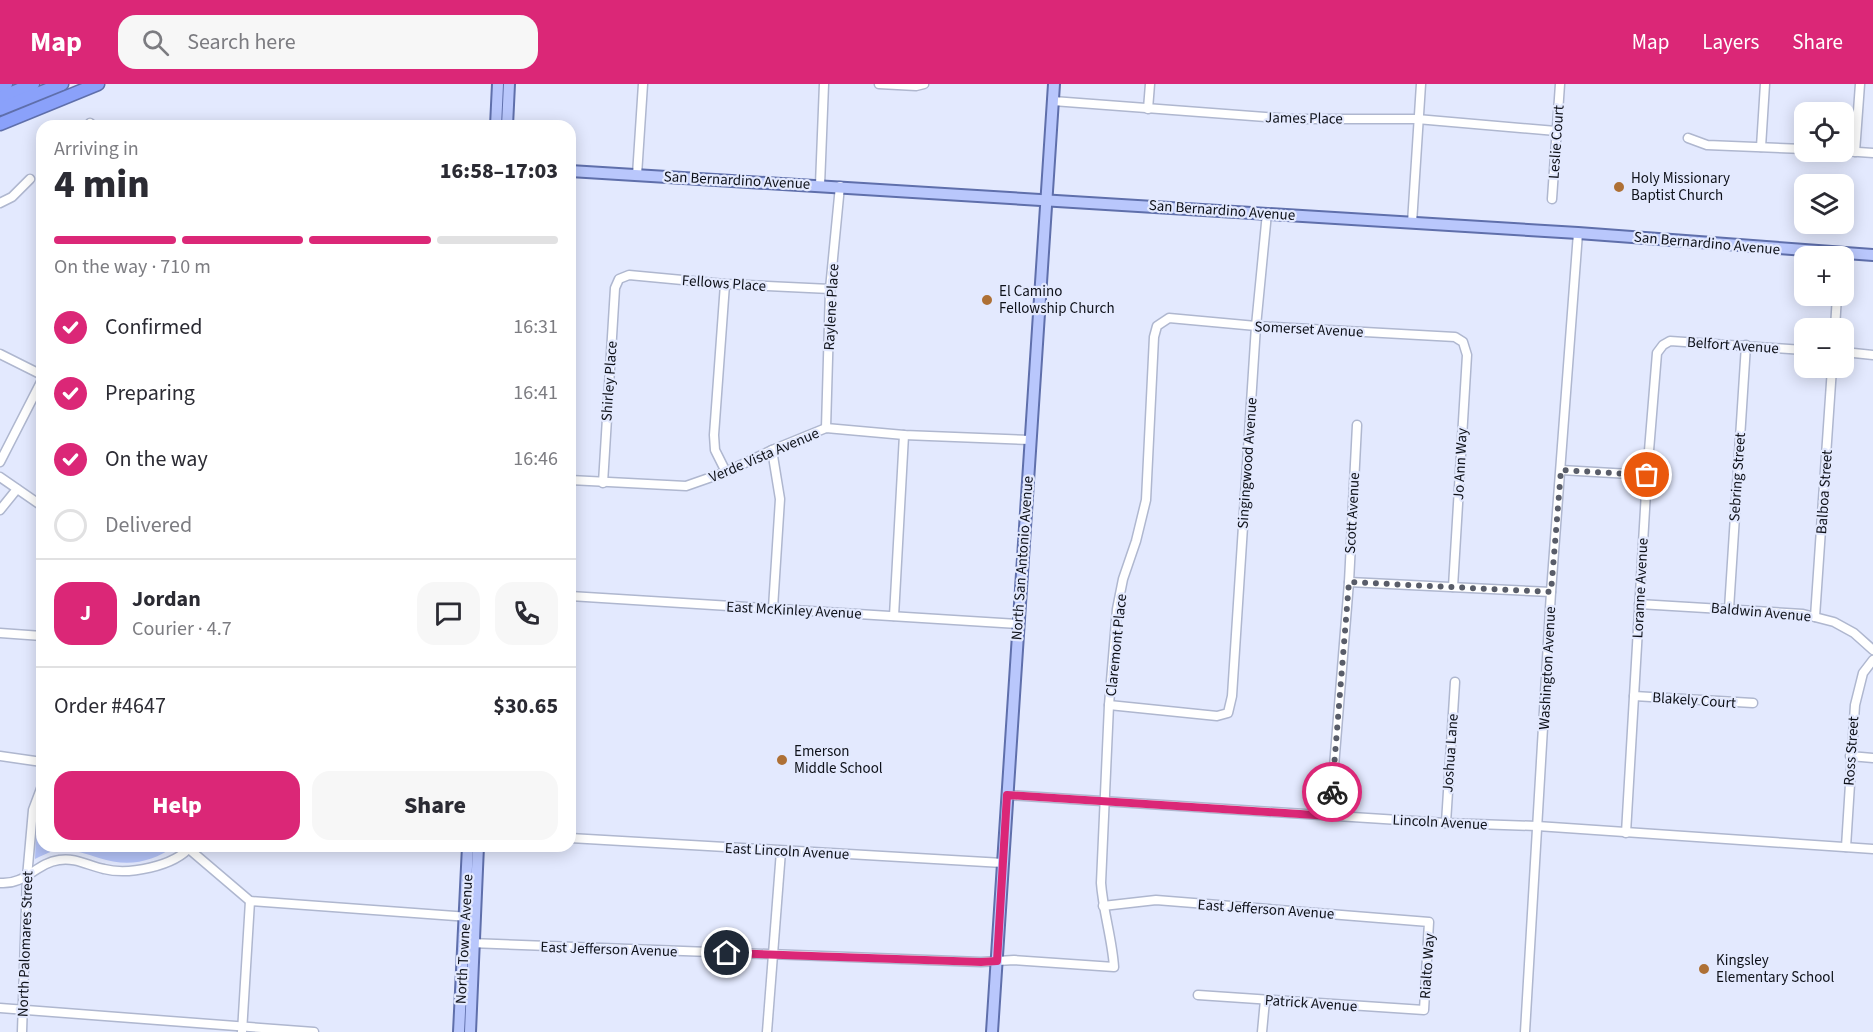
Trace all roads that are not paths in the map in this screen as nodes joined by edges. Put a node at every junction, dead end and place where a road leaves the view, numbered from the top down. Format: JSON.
{"nodes":[{"id":1,"x":6,"y":84,"type":"edge"},
{"id":2,"x":33,"y":84,"type":"edge"},
{"id":3,"x":62,"y":84,"type":"edge"},
{"id":4,"x":498,"y":84,"type":"edge"},
{"id":5,"x":509,"y":84,"type":"edge"},
{"id":6,"x":643,"y":84,"type":"edge"},
{"id":7,"x":824,"y":84,"type":"edge"},
{"id":8,"x":879,"y":84,"type":"edge"},
{"id":9,"x":924,"y":84,"type":"edge"},
{"id":10,"x":1054,"y":84,"type":"edge"},
{"id":11,"x":1150,"y":84,"type":"edge"},
{"id":12,"x":1421,"y":84,"type":"edge"},
{"id":13,"x":1560,"y":84,"type":"edge"},
{"id":14,"x":1765,"y":84,"type":"edge"},
{"id":15,"x":1860,"y":84,"type":"edge"},
{"id":16,"x":0,"y":86,"type":"edge"},
{"id":17,"x":94,"y":86,"type":"edge"},
{"id":18,"x":0,"y":98,"type":"edge"},
{"id":19,"x":1053,"y":101,"type":"junction"},
{"id":20,"x":0,"y":109,"type":"edge"},
{"id":21,"x":1148,"y":109,"type":"junction"},
{"id":22,"x":1418,"y":119,"type":"junction"},
{"id":23,"x":496,"y":120,"type":"edge"},
{"id":24,"x":507,"y":120,"type":"edge"},
{"id":25,"x":0,"y":123,"type":"edge"},
{"id":26,"x":1556,"y":131,"type":"junction"},
{"id":27,"x":0,"y":132,"type":"edge"},
{"id":28,"x":1688,"y":138,"type":"dead end"},
{"id":29,"x":1761,"y":147,"type":"junction"},
{"id":30,"x":1794,"y":149,"type":"edge"},
{"id":31,"x":1855,"y":152,"type":"joint"},
{"id":32,"x":1873,"y":153,"type":"edge"},
{"id":33,"x":576,"y":171,"type":"edge"},
{"id":34,"x":637,"y":175,"type":"junction"},
{"id":35,"x":30,"y":179,"type":"dead end"},
{"id":36,"x":820,"y":185,"type":"junction"},
{"id":37,"x":840,"y":186,"type":"junction"},
{"id":38,"x":1046,"y":199,"type":"junction"},
{"id":39,"x":1552,"y":199,"type":"dead end"},
{"id":40,"x":0,"y":203,"type":"edge"},
{"id":41,"x":1267,"y":213,"type":"junction"},
{"id":42,"x":1412,"y":223,"type":"junction"},
{"id":43,"x":1578,"y":233,"type":"junction"},
{"id":44,"x":1794,"y":251,"type":"edge"},
{"id":45,"x":1854,"y":255,"type":"edge"},
{"id":46,"x":1873,"y":255,"type":"edge"},
{"id":47,"x":619,"y":279,"type":"joint"},
{"id":48,"x":725,"y":284,"type":"junction"},
{"id":49,"x":830,"y":289,"type":"junction"},
{"id":50,"x":1157,"y":326,"type":"joint"},
{"id":51,"x":1257,"y":326,"type":"junction"},
{"id":52,"x":1463,"y":342,"type":"joint"},
{"id":53,"x":1663,"y":345,"type":"joint"},
{"id":54,"x":1746,"y":345,"type":"junction"},
{"id":55,"x":1794,"y":349,"type":"edge"},
{"id":56,"x":1854,"y":353,"type":"edge"},
{"id":57,"x":0,"y":354,"type":"edge"},
{"id":58,"x":1873,"y":355,"type":"edge"},
{"id":59,"x":36,"y":372,"type":"edge"},
{"id":60,"x":1831,"y":378,"type":"edge"},
{"id":61,"x":36,"y":392,"type":"edge"},
{"id":62,"x":1357,"y":425,"type":"dead end"},
{"id":63,"x":826,"y":428,"type":"junction"},
{"id":64,"x":904,"y":435,"type":"junction"},
{"id":65,"x":1030,"y":440,"type":"junction"},
{"id":66,"x":772,"y":450,"type":"junction"},
{"id":67,"x":0,"y":462,"type":"edge"},
{"id":68,"x":1561,"y":470,"type":"junction"},
{"id":69,"x":726,"y":472,"type":"junction"},
{"id":70,"x":1647,"y":475,"type":"junction"},
{"id":71,"x":0,"y":477,"type":"edge"},
{"id":72,"x":576,"y":481,"type":"edge"},
{"id":73,"x":603,"y":483,"type":"junction"},
{"id":74,"x":17,"y":489,"type":"junction"},
{"id":75,"x":36,"y":502,"type":"edge"},
{"id":76,"x":0,"y":510,"type":"edge"},
{"id":77,"x":1349,"y":582,"type":"junction"},
{"id":78,"x":1453,"y":587,"type":"junction"},
{"id":79,"x":1551,"y":592,"type":"junction"},
{"id":80,"x":576,"y":596,"type":"edge"},
{"id":81,"x":1639,"y":604,"type":"junction"},
{"id":82,"x":773,"y":608,"type":"junction"},
{"id":83,"x":1729,"y":609,"type":"junction"},
{"id":84,"x":894,"y":616,"type":"junction"},
{"id":85,"x":1815,"y":617,"type":"junction"},
{"id":86,"x":1018,"y":624,"type":"junction"},
{"id":87,"x":0,"y":633,"type":"edge"},
{"id":88,"x":36,"y":636,"type":"edge"},
{"id":89,"x":1873,"y":650,"type":"edge"},
{"id":90,"x":1873,"y":660,"type":"edge"},
{"id":91,"x":1455,"y":682,"type":"dead end"},
{"id":92,"x":1634,"y":696,"type":"junction"},
{"id":93,"x":1753,"y":703,"type":"dead end"},
{"id":94,"x":1109,"y":705,"type":"junction"},
{"id":95,"x":0,"y":756,"type":"edge"},
{"id":96,"x":1850,"y":756,"type":"junction"},
{"id":97,"x":1873,"y":758,"type":"edge"},
{"id":98,"x":36,"y":761,"type":"edge"},
{"id":99,"x":1007,"y":795,"type":"junction"},
{"id":100,"x":1106,"y":800,"type":"junction"},
{"id":101,"x":36,"y":802,"type":"edge"},
{"id":102,"x":1330,"y":816,"type":"junction"},
{"id":103,"x":1446,"y":823,"type":"junction"},
{"id":104,"x":1538,"y":826,"type":"junction"},
{"id":105,"x":1626,"y":833,"type":"junction"},
{"id":106,"x":576,"y":838,"type":"edge"},
{"id":107,"x":1846,"y":847,"type":"junction"},
{"id":108,"x":1873,"y":849,"type":"edge"},
{"id":109,"x":781,"y":851,"type":"junction"},
{"id":110,"x":183,"y":852,"type":"edge"},
{"id":111,"x":196,"y":852,"type":"edge"},
{"id":112,"x":468,"y":852,"type":"edge"},
{"id":113,"x":477,"y":852,"type":"edge"},
{"id":114,"x":1003,"y":863,"type":"junction"},
{"id":115,"x":27,"y":877,"type":"junction"},
{"id":116,"x":0,"y":883,"type":"edge"},
{"id":117,"x":250,"y":901,"type":"junction"},
{"id":118,"x":1103,"y":906,"type":"junction"},
{"id":119,"x":470,"y":917,"type":"junction"},
{"id":120,"x":1430,"y":922,"type":"joint"},
{"id":121,"x":469,"y":943,"type":"junction"},
{"id":122,"x":773,"y":955,"type":"junction"},
{"id":123,"x":997,"y":961,"type":"junction"},
{"id":124,"x":1114,"y":967,"type":"joint"},
{"id":125,"x":1198,"y":995,"type":"dead end"},
{"id":126,"x":1265,"y":1000,"type":"junction"},
{"id":127,"x":0,"y":1008,"type":"edge"},
{"id":128,"x":22,"y":1010,"type":"junction"},
{"id":129,"x":1424,"y":1010,"type":"joint"},
{"id":130,"x":242,"y":1030,"type":"edge"},
{"id":131,"x":21,"y":1032,"type":"edge"},
{"id":132,"x":315,"y":1032,"type":"edge"},
{"id":133,"x":459,"y":1032,"type":"edge"},
{"id":134,"x":470,"y":1032,"type":"edge"},
{"id":135,"x":768,"y":1032,"type":"edge"},
{"id":136,"x":992,"y":1032,"type":"edge"},
{"id":137,"x":1262,"y":1032,"type":"edge"},
{"id":138,"x":1525,"y":1032,"type":"edge"}],
"edges":[{"from":1,"to":16,"type":"highway"},
{"from":2,"to":18,"type":"highway"},
{"from":3,"to":20,"type":"highway"},
{"from":4,"to":23,"type":"main road"},
{"from":5,"to":24,"type":"main road"},
{"from":6,"to":34,"type":"street"},
{"from":7,"to":36,"type":"street"},
{"from":8,"to":9,"type":"street"},
{"from":10,"to":19,"type":"main road","name":"North San Antonio Avenue"},
{"from":11,"to":21,"type":"street"},
{"from":12,"to":22,"type":"street"},
{"from":13,"to":26,"type":"street","name":"Leslie Court"},
{"from":14,"to":29,"type":"street"},
{"from":15,"to":31,"type":"street"},
{"from":17,"to":25,"type":"highway"},
{"from":17,"to":27,"type":"highway"},
{"from":19,"to":21,"type":"street","name":"James Place"},
{"from":19,"to":38,"type":"main road","name":"North San Antonio Avenue"},
{"from":21,"to":22,"type":"street","name":"James Place"},
{"from":22,"to":26,"type":"street","name":"James Place"},
{"from":22,"to":42,"type":"street"},
{"from":26,"to":39,"type":"street","name":"Leslie Court"},
{"from":28,"to":29,"type":"street"},
{"from":29,"to":30,"type":"street"},
{"from":31,"to":32,"type":"street"},
{"from":33,"to":34,"type":"main road","name":"San Bernardino Avenue"},
{"from":34,"to":36,"type":"main road","name":"San Bernardino Avenue"},
{"from":35,"to":40,"type":"street"},
{"from":36,"to":37,"type":"main road","name":"San Bernardino Avenue"},
{"from":37,"to":38,"type":"main road","name":"San Bernardino Avenue"},
{"from":37,"to":49,"type":"street","name":"Raylene Place"},
{"from":38,"to":41,"type":"main road","name":"San Bernardino Avenue"},
{"from":38,"to":65,"type":"main road","name":"North San Antonio Avenue"},
{"from":41,"to":42,"type":"main road","name":"San Bernardino Avenue"},
{"from":41,"to":51,"type":"street","name":"Singingwood Avenue"},
{"from":42,"to":43,"type":"main road","name":"San Bernardino Avenue"},
{"from":43,"to":44,"type":"main road","name":"San Bernardino Avenue"},
{"from":43,"to":68,"type":"street","name":"Washington Avenue"},
{"from":45,"to":46,"type":"main road","name":"San Bernardino Avenue"},
{"from":47,"to":48,"type":"street","name":"Fellows Place"},
{"from":47,"to":73,"type":"street","name":"Shirley Place"},
{"from":48,"to":49,"type":"street","name":"Fellows Place"},
{"from":48,"to":69,"type":"street"},
{"from":49,"to":63,"type":"street","name":"Raylene Place"},
{"from":50,"to":51,"type":"street","name":"Somerset Avenue"},
{"from":50,"to":94,"type":"street","name":"Claremont Place"},
{"from":51,"to":52,"type":"street","name":"Somerset Avenue"},
{"from":51,"to":94,"type":"street","name":"Singingwood Avenue"},
{"from":52,"to":78,"type":"street","name":"Jo Ann Way"},
{"from":53,"to":54,"type":"street","name":"Belfort Avenue"},
{"from":53,"to":70,"type":"street","name":"Loranne Avenue"},
{"from":54,"to":55,"type":"street","name":"Belfort Avenue"},
{"from":54,"to":83,"type":"street","name":"Sebring Street"},
{"from":56,"to":58,"type":"street"},
{"from":57,"to":59,"type":"street"},
{"from":60,"to":85,"type":"street","name":"Balboa Street"},
{"from":61,"to":67,"type":"street"},
{"from":62,"to":77,"type":"street","name":"Scott Avenue"},
{"from":63,"to":64,"type":"street","name":"Verde Vista Avenue"},
{"from":63,"to":66,"type":"street","name":"Verde Vista Avenue"},
{"from":64,"to":65,"type":"street","name":"Verde Vista Avenue"},
{"from":64,"to":84,"type":"street"},
{"from":65,"to":86,"type":"main road","name":"North San Antonio Avenue"},
{"from":66,"to":69,"type":"street","name":"Verde Vista Avenue"},
{"from":66,"to":82,"type":"street"},
{"from":68,"to":70,"type":"street"},
{"from":68,"to":79,"type":"street","name":"Washington Avenue"},
{"from":69,"to":73,"type":"street","name":"Verde Vista Avenue"},
{"from":70,"to":81,"type":"street","name":"Loranne Avenue"},
{"from":71,"to":74,"type":"street"},
{"from":72,"to":73,"type":"street","name":"Verde Vista Avenue"},
{"from":74,"to":75,"type":"street"},
{"from":74,"to":76,"type":"street"},
{"from":77,"to":78,"type":"street"},
{"from":77,"to":102,"type":"street","name":"Scott Avenue"},
{"from":78,"to":79,"type":"street"},
{"from":79,"to":104,"type":"street","name":"Washington Avenue"},
{"from":80,"to":82,"type":"street","name":"East McKinley Avenue"},
{"from":81,"to":83,"type":"street","name":"Baldwin Avenue"},
{"from":81,"to":92,"type":"street","name":"Loranne Avenue"},
{"from":82,"to":84,"type":"street","name":"East McKinley Avenue"},
{"from":83,"to":85,"type":"street","name":"Baldwin Avenue"},
{"from":84,"to":86,"type":"street","name":"East McKinley Avenue"},
{"from":85,"to":89,"type":"street","name":"Baldwin Avenue"},
{"from":86,"to":99,"type":"main road","name":"North San Antonio Avenue"},
{"from":87,"to":88,"type":"street"},
{"from":90,"to":96,"type":"street","name":"Ross Street"},
{"from":91,"to":103,"type":"street","name":"Joshua Lane"},
{"from":92,"to":93,"type":"street","name":"Blakely Court"},
{"from":92,"to":105,"type":"street","name":"Loranne Avenue"},
{"from":94,"to":100,"type":"street","name":"Claremont Place"},
{"from":95,"to":98,"type":"street"},
{"from":96,"to":97,"type":"street"},
{"from":96,"to":107,"type":"street","name":"Ross Street"},
{"from":99,"to":100,"type":"street","name":"Lincoln Avenue"},
{"from":99,"to":114,"type":"main road","name":"North San Antonio Avenue"},
{"from":100,"to":102,"type":"street","name":"Lincoln Avenue"},
{"from":100,"to":118,"type":"street","name":"Claremont Place"},
{"from":101,"to":115,"type":"street","name":"North Palomares Street"},
{"from":102,"to":103,"type":"street","name":"Lincoln Avenue"},
{"from":103,"to":104,"type":"street","name":"Lincoln Avenue"},
{"from":104,"to":105,"type":"street","name":"Lincoln Avenue"},
{"from":104,"to":138,"type":"street","name":"Washington Avenue"},
{"from":105,"to":107,"type":"street","name":"Lincoln Avenue"},
{"from":106,"to":109,"type":"street","name":"East Lincoln Avenue"},
{"from":107,"to":108,"type":"street","name":"Lincoln Avenue"},
{"from":109,"to":114,"type":"street","name":"East Lincoln Avenue"},
{"from":109,"to":122,"type":"street"},
{"from":110,"to":115,"type":"street"},
{"from":111,"to":117,"type":"street"},
{"from":112,"to":119,"type":"main road","name":"North Towne Avenue"},
{"from":113,"to":119,"type":"main road","name":"North Towne Avenue"},
{"from":114,"to":123,"type":"main road","name":"North San Antonio Avenue"},
{"from":115,"to":116,"type":"street"},
{"from":115,"to":128,"type":"street","name":"North Palomares Street"},
{"from":117,"to":119,"type":"street"},
{"from":117,"to":130,"type":"street"},
{"from":118,"to":120,"type":"street","name":"East Jefferson Avenue"},
{"from":118,"to":124,"type":"street","name":"Claremont Place"},
{"from":119,"to":121,"type":"main road","name":"North Towne Avenue"},
{"from":120,"to":129,"type":"street","name":"Rialto Way"},
{"from":121,"to":122,"type":"street","name":"East Jefferson Avenue"},
{"from":121,"to":133,"type":"main road","name":"North Towne Avenue"},
{"from":121,"to":134,"type":"main road","name":"North Towne Avenue"},
{"from":122,"to":123,"type":"street","name":"East Jefferson Avenue"},
{"from":122,"to":135,"type":"street"},
{"from":123,"to":124,"type":"street","name":"East Jefferson Avenue"},
{"from":123,"to":136,"type":"main road","name":"North San Antonio Avenue"},
{"from":125,"to":126,"type":"street","name":"Patrick Avenue"},
{"from":126,"to":129,"type":"street","name":"Patrick Avenue"},
{"from":126,"to":137,"type":"street"},
{"from":127,"to":128,"type":"street"},
{"from":128,"to":130,"type":"street"},
{"from":128,"to":131,"type":"street","name":"North Palomares Street"},
{"from":130,"to":132,"type":"street"}]}
